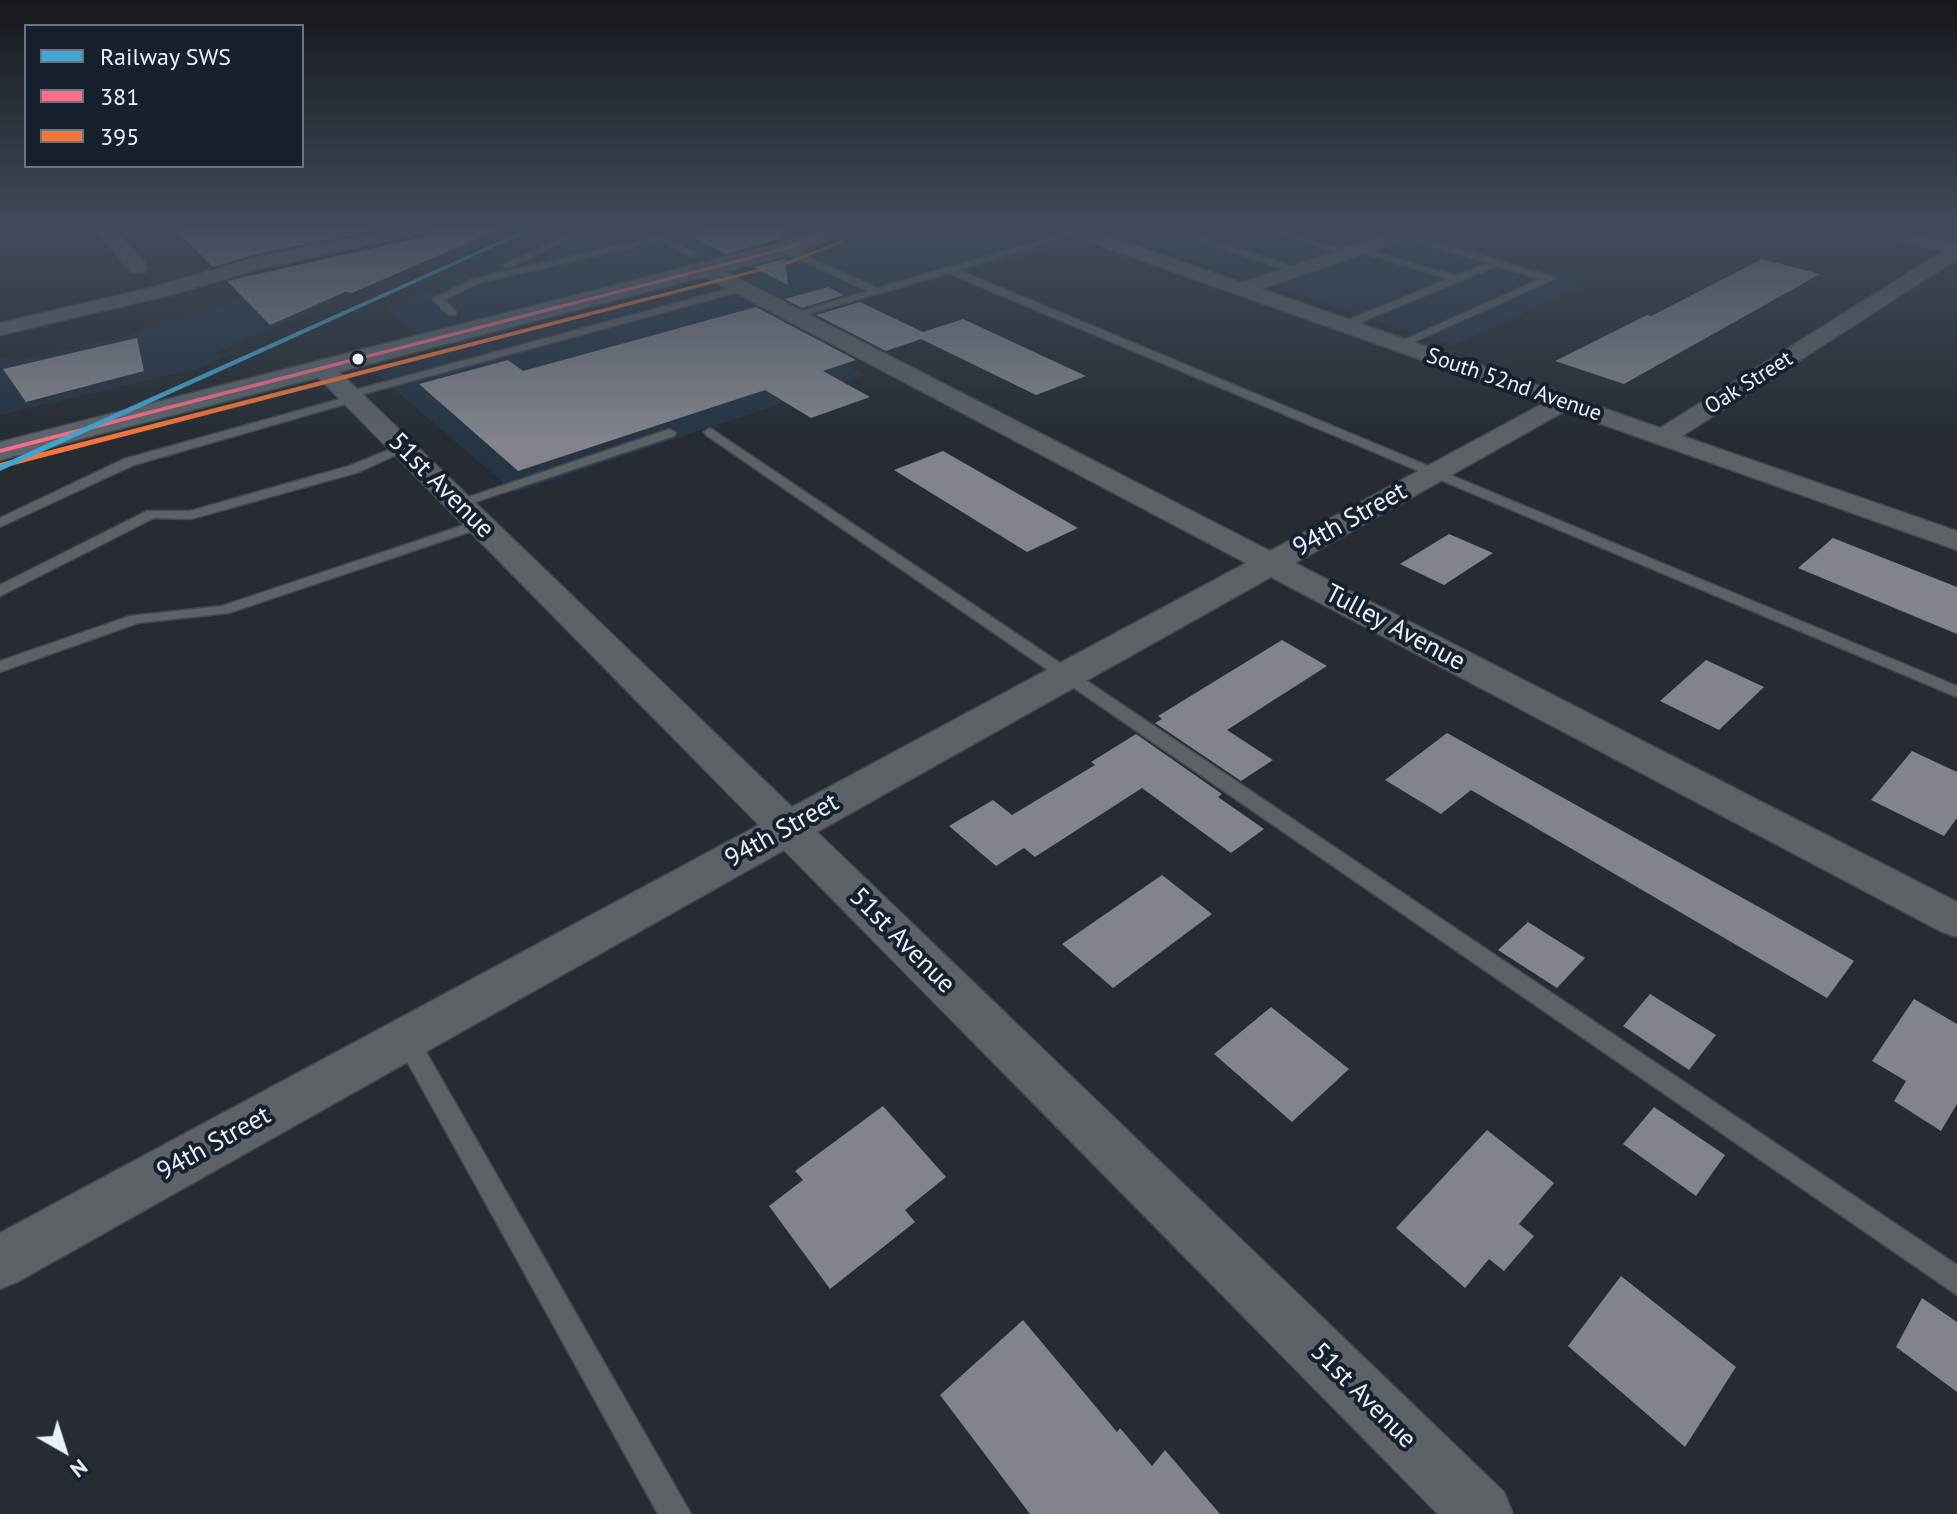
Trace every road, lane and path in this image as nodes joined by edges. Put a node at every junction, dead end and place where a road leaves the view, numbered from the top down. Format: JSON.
{"nodes":[{"id":1,"x":126,"y":300,"type":"edge"},
{"id":2,"x":438,"y":300,"type":"edge"},
{"id":3,"x":515,"y":300,"type":"edge"},
{"id":4,"x":588,"y":300,"type":"edge"},
{"id":5,"x":696,"y":300,"type":"edge"},
{"id":6,"x":765,"y":300,"type":"edge"},
{"id":7,"x":846,"y":300,"type":"edge"},
{"id":8,"x":1020,"y":300,"type":"edge"},
{"id":9,"x":1273,"y":300,"type":"edge"},
{"id":10,"x":1407,"y":300,"type":"edge"},
{"id":11,"x":1503,"y":300,"type":"edge"},
{"id":12,"x":1879,"y":300,"type":"edge"},
{"id":13,"x":452,"y":313,"type":"junction"},
{"id":14,"x":794,"y":315,"type":"junction"},
{"id":15,"x":1345,"y":325,"type":"junction"},
{"id":16,"x":0,"y":329,"type":"edge"},
{"id":17,"x":1401,"y":345,"type":"junction"},
{"id":18,"x":341,"y":387,"type":"junction"},
{"id":19,"x":1564,"y":402,"type":"junction"},
{"id":20,"x":29,"y":418,"type":"dead end"},
{"id":21,"x":710,"y":432,"type":"dead end"},
{"id":22,"x":670,"y":433,"type":"dead end"},
{"id":23,"x":1663,"y":437,"type":"junction"},
{"id":24,"x":403,"y":449,"type":"junction"},
{"id":25,"x":0,"y":451,"type":"edge"},
{"id":26,"x":1435,"y":474,"type":"junction"},
{"id":27,"x":468,"y":513,"type":"junction"},
{"id":28,"x":0,"y":523,"type":"edge"},
{"id":29,"x":1957,"y":541,"type":"edge"},
{"id":30,"x":1271,"y":564,"type":"junction"},
{"id":31,"x":0,"y":591,"type":"edge"},
{"id":32,"x":0,"y":667,"type":"edge"},
{"id":33,"x":1069,"y":675,"type":"junction"},
{"id":34,"x":1957,"y":692,"type":"edge"},
{"id":35,"x":787,"y":828,"type":"junction"},
{"id":36,"x":1957,"y":921,"type":"edge"},
{"id":37,"x":406,"y":1038,"type":"junction"},
{"id":38,"x":0,"y":1262,"type":"edge"},
{"id":39,"x":1957,"y":1281,"type":"edge"},
{"id":40,"x":675,"y":1514,"type":"edge"},
{"id":41,"x":1482,"y":1514,"type":"edge"}],
"edges":[{"from":1,"to":16,"type":"street"},
{"from":2,"to":13,"type":"lane"},
{"from":3,"to":13,"type":"main road"},
{"from":4,"to":18,"type":"main road"},
{"from":5,"to":18,"type":"lane"},
{"from":6,"to":14,"type":"street","name":"Tulley Avenue"},
{"from":7,"to":14,"type":"lane"},
{"from":8,"to":26,"type":"lane"},
{"from":9,"to":15,"type":"street","name":"South 52nd Avenue"},
{"from":10,"to":15,"type":"lane"},
{"from":11,"to":17,"type":"lane"},
{"from":12,"to":23,"type":"street","name":"Oak Street"},
{"from":13,"to":20,"type":"main road"},
{"from":14,"to":30,"type":"street","name":"Tulley Avenue"},
{"from":15,"to":17,"type":"street","name":"South 52nd Avenue"},
{"from":17,"to":19,"type":"street","name":"South 52nd Avenue"},
{"from":18,"to":24,"type":"street","name":"51st Avenue"},
{"from":18,"to":25,"type":"main road"},
{"from":18,"to":28,"type":"lane"},
{"from":19,"to":23,"type":"street","name":"South 52nd Avenue"},
{"from":19,"to":26,"type":"street","name":"94th Street"},
{"from":21,"to":33,"type":"lane"},
{"from":22,"to":27,"type":"lane"},
{"from":23,"to":29,"type":"street","name":"South 52nd Avenue"},
{"from":24,"to":27,"type":"street","name":"51st Avenue"},
{"from":24,"to":31,"type":"lane"},
{"from":26,"to":30,"type":"street","name":"94th Street"},
{"from":26,"to":34,"type":"lane"},
{"from":27,"to":32,"type":"lane"},
{"from":27,"to":35,"type":"street","name":"51st Avenue"},
{"from":30,"to":33,"type":"street","name":"94th Street"},
{"from":30,"to":36,"type":"street","name":"Tulley Avenue"},
{"from":33,"to":35,"type":"street","name":"94th Street"},
{"from":33,"to":39,"type":"lane"},
{"from":35,"to":37,"type":"street","name":"94th Street"},
{"from":35,"to":41,"type":"street","name":"51st Avenue"},
{"from":37,"to":38,"type":"street","name":"94th Street"},
{"from":37,"to":40,"type":"lane"}]}
